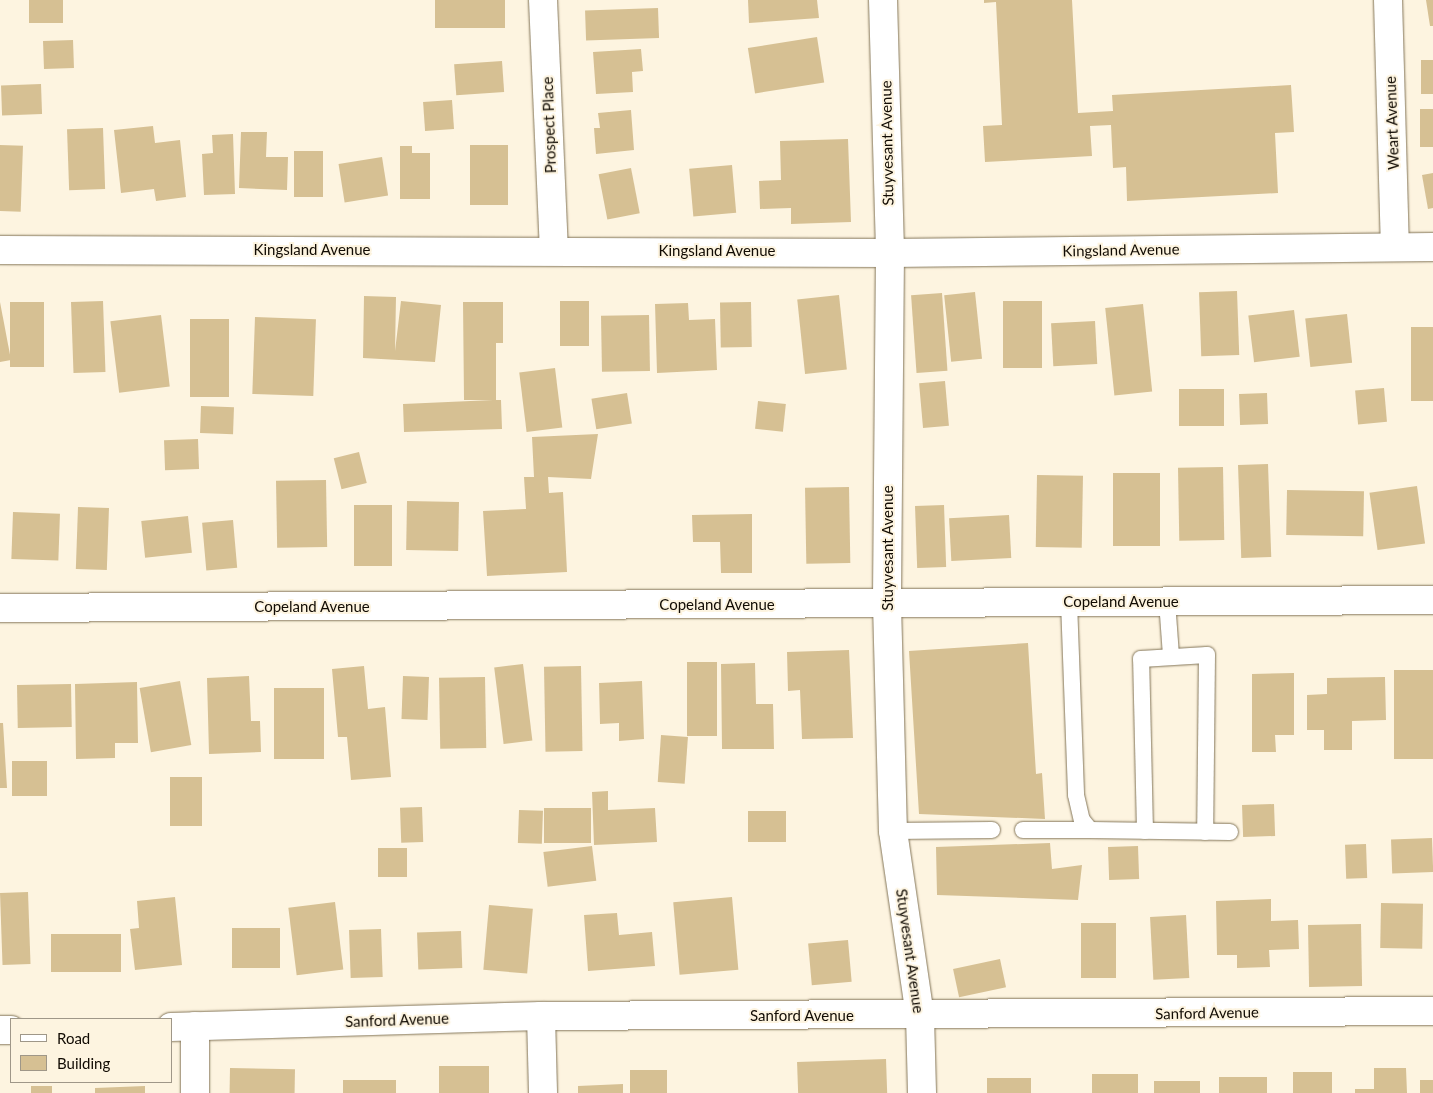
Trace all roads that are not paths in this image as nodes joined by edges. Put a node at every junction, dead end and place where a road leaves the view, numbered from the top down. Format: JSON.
{"nodes":[{"id":1,"x":543,"y":0,"type":"edge"},
{"id":2,"x":883,"y":0,"type":"edge"},
{"id":3,"x":1388,"y":0,"type":"edge"},
{"id":4,"x":1395,"y":247,"type":"junction"},
{"id":5,"x":1433,"y":247,"type":"edge"},
{"id":6,"x":0,"y":250,"type":"edge"},
{"id":7,"x":554,"y":250,"type":"junction"},
{"id":8,"x":890,"y":253,"type":"junction"},
{"id":9,"x":1433,"y":600,"type":"edge"},
{"id":10,"x":1167,"y":601,"type":"junction"},
{"id":11,"x":1069,"y":602,"type":"junction"},
{"id":12,"x":887,"y":604,"type":"junction"},
{"id":13,"x":0,"y":608,"type":"edge"},
{"id":14,"x":1171,"y":656,"type":"junction"},
{"id":15,"x":992,"y":830,"type":"dead end"},
{"id":16,"x":1023,"y":830,"type":"dead end"},
{"id":17,"x":1090,"y":830,"type":"junction"},
{"id":18,"x":1145,"y":831,"type":"junction"},
{"id":19,"x":893,"y":832,"type":"junction"},
{"id":20,"x":1205,"y":832,"type":"junction"},
{"id":21,"x":1230,"y":832,"type":"dead end"},
{"id":22,"x":1433,"y":1011,"type":"edge"},
{"id":23,"x":541,"y":1016,"type":"junction"},
{"id":24,"x":920,"y":1016,"type":"junction"},
{"id":25,"x":183,"y":1026,"type":"edge"},
{"id":26,"x":195,"y":1093,"type":"edge"},
{"id":27,"x":543,"y":1093,"type":"edge"},
{"id":28,"x":922,"y":1093,"type":"edge"}],
"edges":[{"from":1,"to":7,"type":"street","name":"Prospect Place"},
{"from":2,"to":8,"type":"street","name":"Stuyvesant Avenue"},
{"from":3,"to":4,"type":"street","name":"Weart Avenue"},
{"from":4,"to":5,"type":"street","name":"Kingsland Avenue"},
{"from":4,"to":8,"type":"street","name":"Kingsland Avenue"},
{"from":6,"to":7,"type":"street","name":"Kingsland Avenue"},
{"from":7,"to":8,"type":"street","name":"Kingsland Avenue"},
{"from":8,"to":12,"type":"street","name":"Stuyvesant Avenue"},
{"from":9,"to":10,"type":"street","name":"Copeland Avenue"},
{"from":10,"to":11,"type":"street","name":"Copeland Avenue"},
{"from":10,"to":14,"type":"lane"},
{"from":11,"to":12,"type":"street","name":"Copeland Avenue"},
{"from":11,"to":17,"type":"lane"},
{"from":12,"to":13,"type":"street","name":"Copeland Avenue"},
{"from":12,"to":19,"type":"street","name":"Stuyvesant Avenue"},
{"from":14,"to":18,"type":"lane"},
{"from":14,"to":20,"type":"lane"},
{"from":15,"to":19,"type":"lane"},
{"from":16,"to":17,"type":"lane"},
{"from":17,"to":18,"type":"lane"},
{"from":18,"to":20,"type":"lane"},
{"from":19,"to":24,"type":"street","name":"Stuyvesant Avenue"},
{"from":20,"to":21,"type":"lane"},
{"from":22,"to":24,"type":"street","name":"Sanford Avenue"},
{"from":23,"to":24,"type":"street","name":"Sanford Avenue"},
{"from":23,"to":25,"type":"street","name":"Sanford Avenue"},
{"from":23,"to":27,"type":"street"},
{"from":24,"to":28,"type":"street","name":"Stuyvesant Avenue"},
{"from":25,"to":26,"type":"street"}]}
